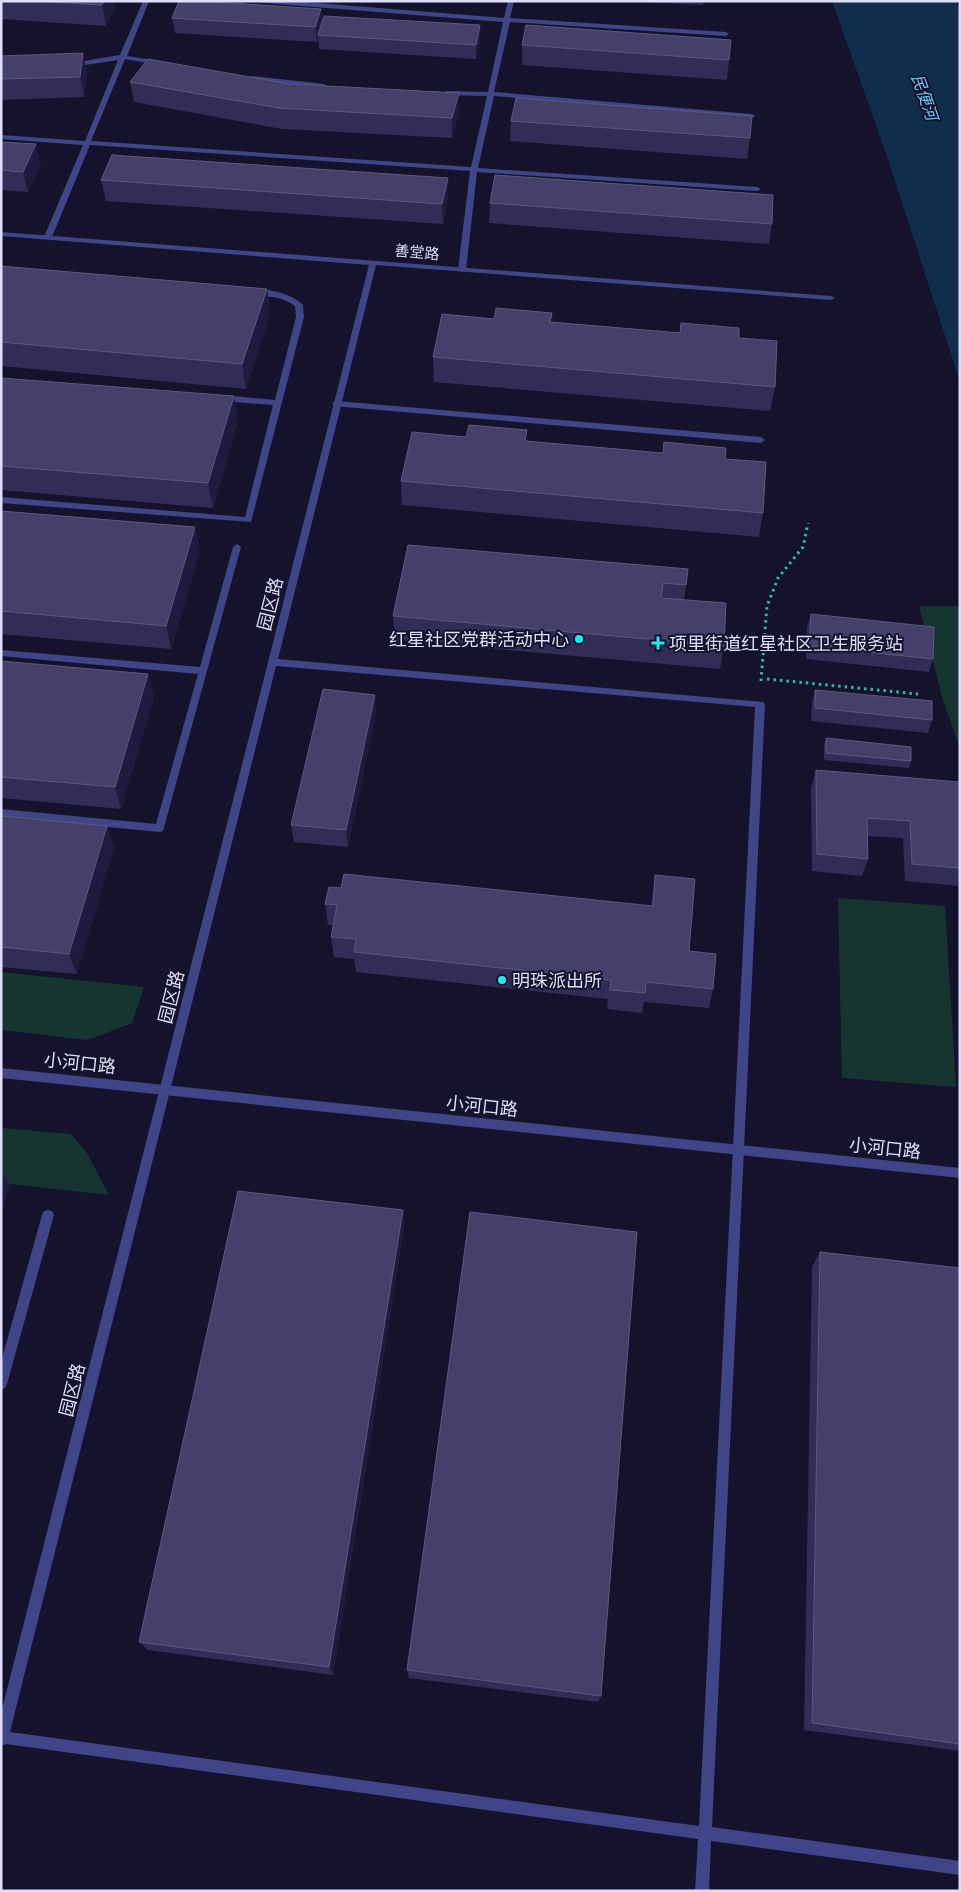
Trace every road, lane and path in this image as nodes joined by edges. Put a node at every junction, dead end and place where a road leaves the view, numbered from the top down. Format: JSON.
{"nodes":[{"id":1,"x":146,"y":1,"type":"edge"},
{"id":2,"x":264,"y":1,"type":"edge"},
{"id":3,"x":511,"y":1,"type":"edge"},
{"id":4,"x":507,"y":20,"type":"junction"},
{"id":5,"x":726,"y":34,"type":"dead end"},
{"id":6,"x":123,"y":57,"type":"junction"},
{"id":7,"x":170,"y":64,"type":"edge"},
{"id":8,"x":65,"y":65,"type":"edge"},
{"id":9,"x":246,"y":77,"type":"edge"},
{"id":10,"x":333,"y":87,"type":"edge"},
{"id":11,"x":441,"y":93,"type":"edge"},
{"id":12,"x":490,"y":94,"type":"junction"},
{"id":13,"x":752,"y":116,"type":"edge"},
{"id":14,"x":1,"y":137,"type":"edge"},
{"id":15,"x":87,"y":143,"type":"junction"},
{"id":16,"x":474,"y":170,"type":"junction"},
{"id":17,"x":757,"y":190,"type":"dead end"},
{"id":18,"x":1,"y":234,"type":"edge"},
{"id":19,"x":48,"y":238,"type":"junction"},
{"id":20,"x":373,"y":263,"type":"junction"},
{"id":21,"x":462,"y":270,"type":"junction"},
{"id":22,"x":248,"y":292,"type":"edge"},
{"id":23,"x":831,"y":298,"type":"dead end"},
{"id":24,"x":209,"y":397,"type":"edge"},
{"id":25,"x":278,"y":403,"type":"junction"},
{"id":26,"x":336,"y":404,"type":"junction"},
{"id":27,"x":761,"y":440,"type":"dead end"},
{"id":28,"x":1,"y":500,"type":"edge"},
{"id":29,"x":808,"y":522,"type":"dead end"},
{"id":30,"x":237,"y":546,"type":"dead end"},
{"id":31,"x":1,"y":653,"type":"edge"},
{"id":32,"x":272,"y":662,"type":"junction"},
{"id":33,"x":203,"y":672,"type":"junction"},
{"id":34,"x":761,"y":679,"type":"junction"},
{"id":35,"x":918,"y":694,"type":"dead end"},
{"id":36,"x":760,"y":704,"type":"junction"},
{"id":37,"x":1,"y":813,"type":"edge"},
{"id":38,"x":1,"y":1073,"type":"edge"},
{"id":39,"x":165,"y":1090,"type":"junction"},
{"id":40,"x":738,"y":1150,"type":"junction"},
{"id":41,"x":960,"y":1173,"type":"edge"},
{"id":42,"x":48,"y":1215,"type":"dead end"},
{"id":43,"x":1,"y":1384,"type":"edge"},
{"id":44,"x":2,"y":1738,"type":"edge"},
{"id":45,"x":705,"y":1834,"type":"junction"},
{"id":46,"x":960,"y":1868,"type":"edge"},
{"id":47,"x":702,"y":1891,"type":"edge"}],
"edges":[{"from":1,"to":6,"type":"street"},
{"from":2,"to":4,"type":"street"},
{"from":3,"to":4,"type":"street"},
{"from":4,"to":5,"type":"street"},
{"from":4,"to":12,"type":"street"},
{"from":6,"to":7,"type":"street"},
{"from":6,"to":8,"type":"street"},
{"from":6,"to":15,"type":"street"},
{"from":9,"to":10,"type":"street"},
{"from":11,"to":12,"type":"street"},
{"from":12,"to":13,"type":"street"},
{"from":12,"to":16,"type":"street"},
{"from":14,"to":15,"type":"street"},
{"from":15,"to":16,"type":"street"},
{"from":15,"to":19,"type":"street"},
{"from":16,"to":17,"type":"street"},
{"from":16,"to":21,"type":"street"},
{"from":18,"to":19,"type":"street","name":"善堂路"},
{"from":19,"to":20,"type":"street","name":"善堂路"},
{"from":20,"to":21,"type":"street","name":"善堂路"},
{"from":20,"to":26,"type":"street","name":"园区路"},
{"from":21,"to":23,"type":"street","name":"善堂路"},
{"from":22,"to":25,"type":"street"},
{"from":24,"to":25,"type":"street"},
{"from":25,"to":28,"type":"street"},
{"from":26,"to":27,"type":"street"},
{"from":26,"to":32,"type":"street","name":"园区路"},
{"from":29,"to":34,"type":"path"},
{"from":30,"to":33,"type":"street"},
{"from":31,"to":33,"type":"street"},
{"from":32,"to":36,"type":"street"},
{"from":32,"to":39,"type":"street","name":"园区路"},
{"from":33,"to":37,"type":"street"},
{"from":34,"to":35,"type":"path"},
{"from":34,"to":36,"type":"path"},
{"from":36,"to":40,"type":"street"},
{"from":38,"to":39,"type":"street","name":"小河口路"},
{"from":39,"to":40,"type":"street","name":"小河口路"},
{"from":39,"to":44,"type":"street","name":"园区路"},
{"from":40,"to":41,"type":"street","name":"小河口路"},
{"from":40,"to":45,"type":"street"},
{"from":42,"to":43,"type":"street"},
{"from":44,"to":45,"type":"street"},
{"from":45,"to":46,"type":"street"},
{"from":45,"to":47,"type":"street"}]}
